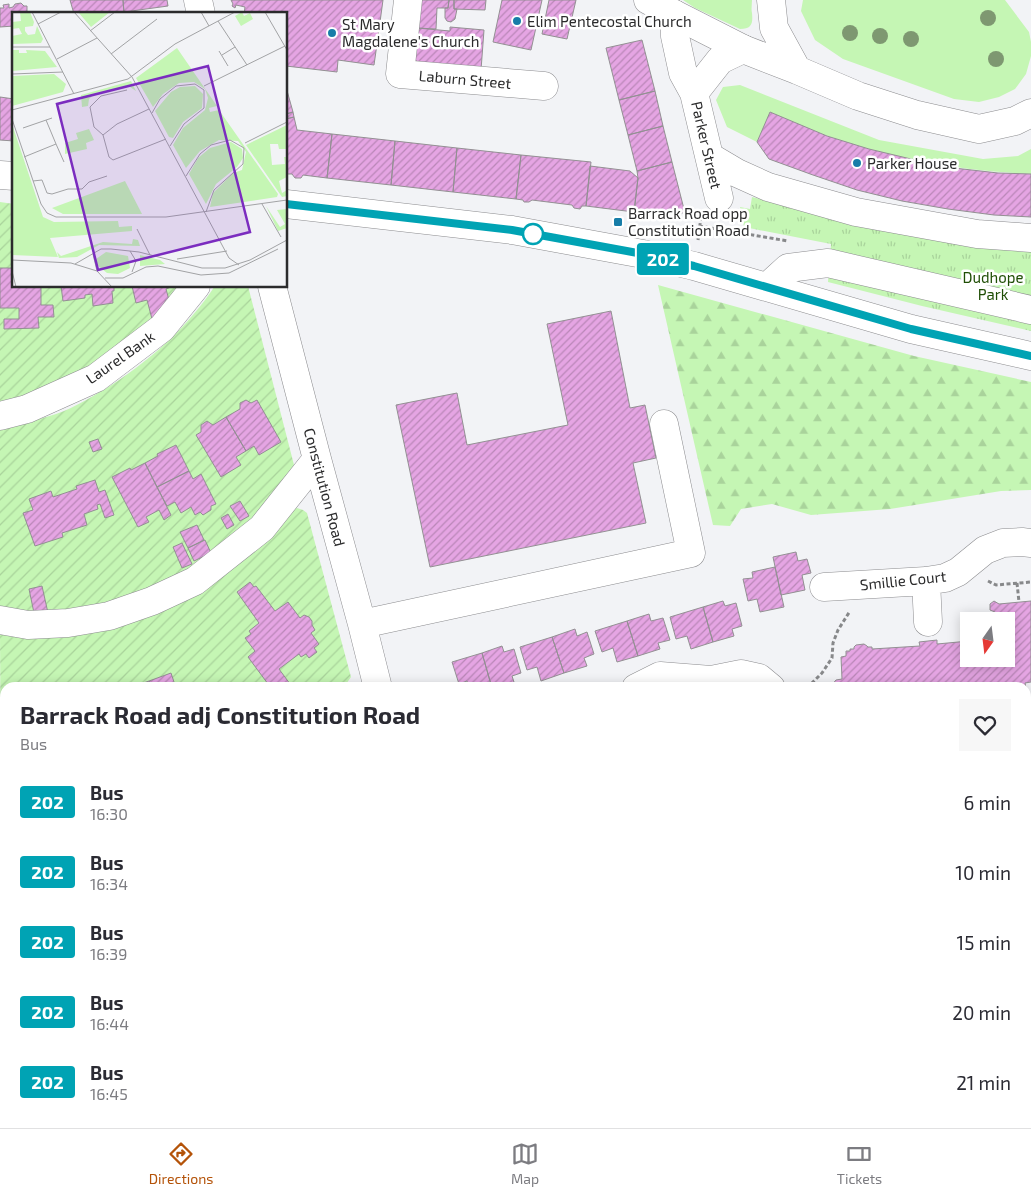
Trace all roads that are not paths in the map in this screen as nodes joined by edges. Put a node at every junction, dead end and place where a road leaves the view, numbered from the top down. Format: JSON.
{"nodes":[{"id":1,"x":408,"y":0,"type":"edge"},
{"id":2,"x":648,"y":0,"type":"edge"},
{"id":3,"x":771,"y":0,"type":"edge"},
{"id":4,"x":674,"y":14,"type":"junction"},
{"id":5,"x":743,"y":49,"type":"junction"},
{"id":6,"x":797,"y":70,"type":"junction"},
{"id":7,"x":544,"y":86,"type":"dead end"},
{"id":8,"x":694,"y":93,"type":"junction"},
{"id":9,"x":1031,"y":113,"type":"edge"},
{"id":10,"x":710,"y":157,"type":"junction"},
{"id":11,"x":719,"y":198,"type":"dead end"},
{"id":12,"x":288,"y":204,"type":"edge"},
{"id":13,"x":1031,"y":238,"type":"edge"},
{"id":14,"x":767,"y":287,"type":"junction"},
{"id":15,"x":194,"y":288,"type":"edge"},
{"id":16,"x":273,"y":288,"type":"edge"},
{"id":17,"x":1031,"y":310,"type":"edge"},
{"id":18,"x":1031,"y":356,"type":"edge"},
{"id":19,"x":0,"y":416,"type":"edge"},
{"id":20,"x":664,"y":424,"type":"dead end"},
{"id":21,"x":317,"y":459,"type":"junction"},
{"id":22,"x":1031,"y":543,"type":"edge"},
{"id":23,"x":926,"y":581,"type":"junction"},
{"id":24,"x":824,"y":587,"type":"dead end"},
{"id":25,"x":0,"y":620,"type":"edge"},
{"id":26,"x":928,"y":622,"type":"dead end"},
{"id":27,"x":362,"y":624,"type":"junction"},
{"id":28,"x":372,"y":682,"type":"edge"},
{"id":29,"x":648,"y":682,"type":"edge"},
{"id":30,"x":764,"y":682,"type":"edge"}],
"edges":[{"from":1,"to":7,"type":"street","name":"Laburn Street"},
{"from":2,"to":4,"type":"street"},
{"from":3,"to":6,"type":"street"},
{"from":4,"to":5,"type":"street"},
{"from":4,"to":8,"type":"street","name":"Parker Street"},
{"from":5,"to":6,"type":"street"},
{"from":5,"to":8,"type":"street","name":"Parker Street"},
{"from":6,"to":9,"type":"street"},
{"from":8,"to":10,"type":"street","name":"Parker Street"},
{"from":10,"to":11,"type":"street","name":"Parker Street"},
{"from":10,"to":13,"type":"street"},
{"from":12,"to":14,"type":"street"},
{"from":14,"to":17,"type":"street"},
{"from":14,"to":18,"type":"street"},
{"from":15,"to":19,"type":"street","name":"Laurel Bank"},
{"from":16,"to":21,"type":"street","name":"Constitution Road"},
{"from":20,"to":27,"type":"street"},
{"from":21,"to":25,"type":"street"},
{"from":21,"to":27,"type":"street","name":"Constitution Road"},
{"from":22,"to":23,"type":"street","name":"Smillie Court"},
{"from":23,"to":24,"type":"street","name":"Smillie Court"},
{"from":23,"to":26,"type":"street"},
{"from":27,"to":28,"type":"street","name":"Constitution Road"},
{"from":29,"to":30,"type":"street"}]}
